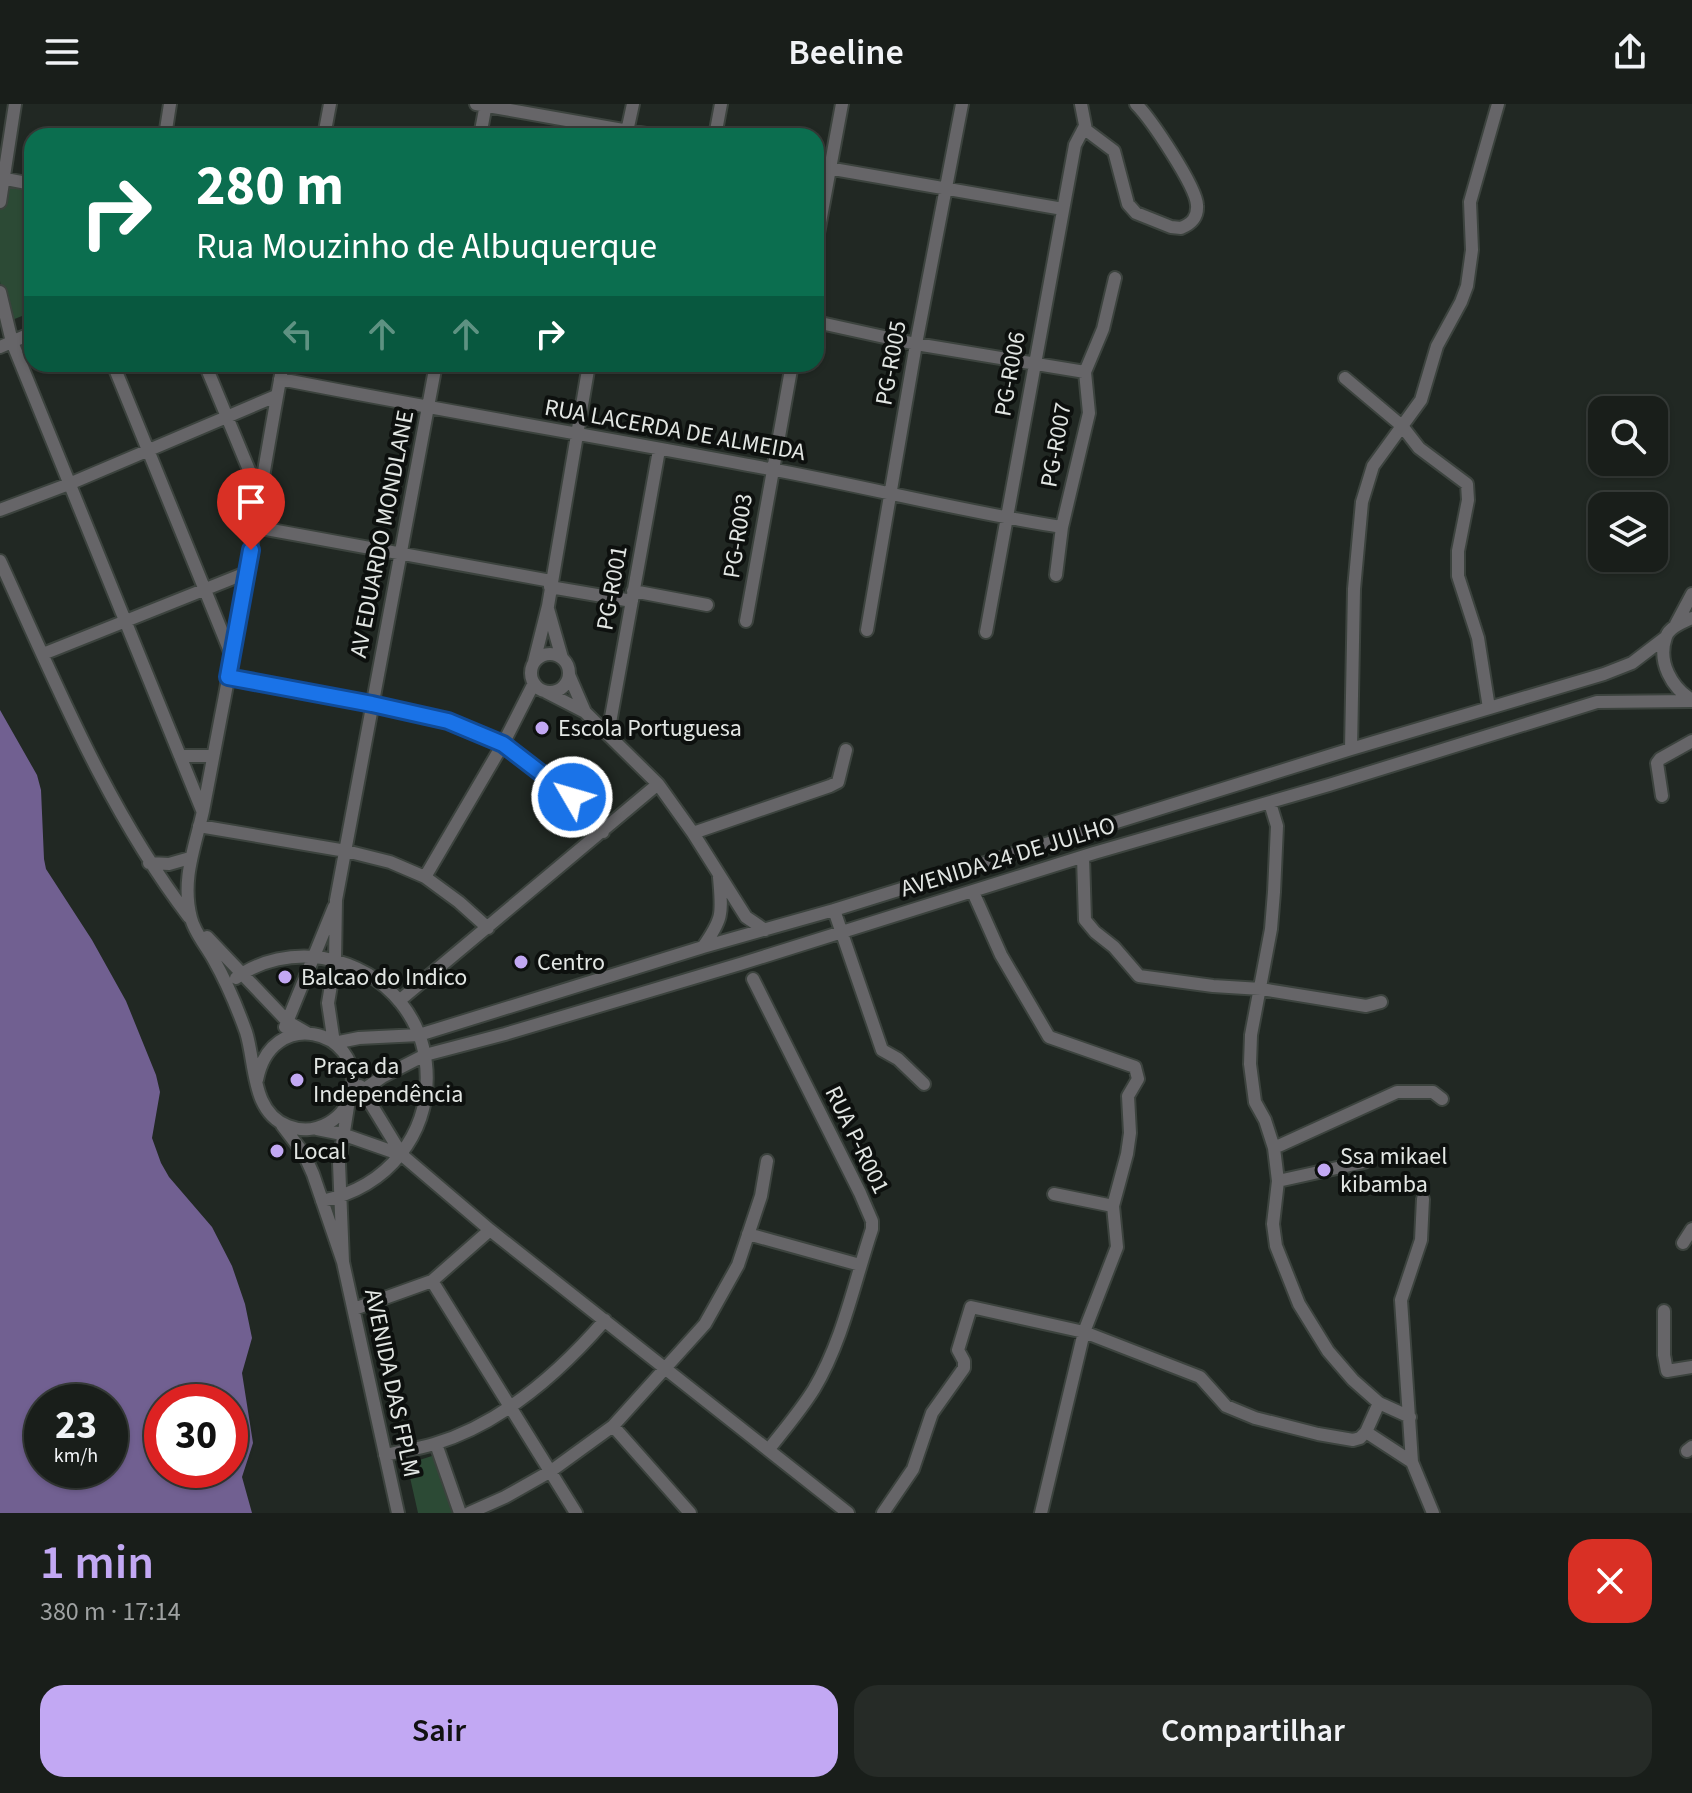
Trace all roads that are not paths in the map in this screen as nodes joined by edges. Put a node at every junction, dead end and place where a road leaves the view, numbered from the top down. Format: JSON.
{"nodes":[{"id":1,"x":15,"y":104,"type":"edge"},
{"id":2,"x":170,"y":104,"type":"edge"},
{"id":3,"x":330,"y":104,"type":"edge"},
{"id":4,"x":482,"y":104,"type":"edge"},
{"id":5,"x":633,"y":104,"type":"edge"},
{"id":6,"x":721,"y":104,"type":"edge"},
{"id":7,"x":842,"y":104,"type":"edge"},
{"id":8,"x":962,"y":104,"type":"edge"},
{"id":9,"x":1081,"y":104,"type":"edge"},
{"id":10,"x":1136,"y":104,"type":"edge"},
{"id":11,"x":1498,"y":104,"type":"edge"},
{"id":12,"x":1085,"y":126,"type":"junction"},
{"id":13,"x":166,"y":128,"type":"edge"},
{"id":14,"x":326,"y":128,"type":"edge"},
{"id":15,"x":480,"y":128,"type":"edge"},
{"id":16,"x":602,"y":128,"type":"edge"},
{"id":17,"x":628,"y":128,"type":"edge"},
{"id":18,"x":716,"y":128,"type":"edge"},
{"id":19,"x":824,"y":168,"type":"edge"},
{"id":20,"x":831,"y":169,"type":"junction"},
{"id":21,"x":1,"y":178,"type":"edge"},
{"id":22,"x":24,"y":182,"type":"edge"},
{"id":23,"x":945,"y":190,"type":"junction"},
{"id":24,"x":0,"y":202,"type":"edge"},
{"id":25,"x":824,"y":204,"type":"edge"},
{"id":26,"x":1063,"y":209,"type":"junction"},
{"id":27,"x":1115,"y":278,"type":"dead end"},
{"id":28,"x":0,"y":292,"type":"edge"},
{"id":29,"x":824,"y":324,"type":"edge"},
{"id":30,"x":6,"y":344,"type":"edge"},
{"id":31,"x":916,"y":344,"type":"junction"},
{"id":32,"x":1034,"y":362,"type":"junction"},
{"id":33,"x":116,"y":372,"type":"edge"},
{"id":34,"x":208,"y":372,"type":"edge"},
{"id":35,"x":281,"y":372,"type":"edge"},
{"id":36,"x":434,"y":372,"type":"edge"},
{"id":37,"x":588,"y":372,"type":"edge"},
{"id":38,"x":790,"y":372,"type":"edge"},
{"id":39,"x":1085,"y":372,"type":"junction"},
{"id":40,"x":1345,"y":378,"type":"dead end"},
{"id":41,"x":280,"y":379,"type":"junction"},
{"id":42,"x":276,"y":396,"type":"junction"},
{"id":43,"x":427,"y":408,"type":"junction"},
{"id":44,"x":227,"y":417,"type":"junction"},
{"id":45,"x":1402,"y":426,"type":"junction"},
{"id":46,"x":577,"y":434,"type":"junction"},
{"id":47,"x":659,"y":450,"type":"junction"},
{"id":48,"x":149,"y":451,"type":"junction"},
{"id":49,"x":772,"y":469,"type":"junction"},
{"id":50,"x":69,"y":484,"type":"junction"},
{"id":51,"x":259,"y":494,"type":"junction"},
{"id":52,"x":890,"y":494,"type":"junction"},
{"id":53,"x":0,"y":510,"type":"edge"},
{"id":54,"x":1008,"y":519,"type":"junction"},
{"id":55,"x":255,"y":527,"type":"junction"},
{"id":56,"x":1062,"y":527,"type":"junction"},
{"id":57,"x":402,"y":556,"type":"junction"},
{"id":58,"x":0,"y":561,"type":"edge"},
{"id":59,"x":246,"y":573,"type":"junction"},
{"id":60,"x":1056,"y":575,"type":"dead end"},
{"id":61,"x":550,"y":584,"type":"junction"},
{"id":62,"x":205,"y":588,"type":"junction"},
{"id":63,"x":1692,"y":594,"type":"edge"},
{"id":64,"x":632,"y":596,"type":"junction"},
{"id":65,"x":707,"y":605,"type":"dead end"},
{"id":66,"x":548,"y":606,"type":"junction"},
{"id":67,"x":1692,"y":618,"type":"edge"},
{"id":68,"x":124,"y":620,"type":"junction"},
{"id":69,"x":746,"y":621,"type":"dead end"},
{"id":70,"x":867,"y":630,"type":"dead end"},
{"id":71,"x":986,"y":632,"type":"dead end"},
{"id":72,"x":1670,"y":632,"type":"junction"},
{"id":73,"x":43,"y":654,"type":"junction"},
{"id":74,"x":232,"y":657,"type":"junction"},
{"id":75,"x":562,"y":658,"type":"junction"},
{"id":76,"x":534,"y":662,"type":"junction"},
{"id":77,"x":569,"y":675,"type":"junction"},
{"id":78,"x":228,"y":677,"type":"junction"},
{"id":79,"x":534,"y":683,"type":"junction"},
{"id":80,"x":546,"y":692,"type":"junction"},
{"id":81,"x":1692,"y":701,"type":"edge"},
{"id":82,"x":372,"y":704,"type":"junction"},
{"id":83,"x":1489,"y":708,"type":"junction"},
{"id":84,"x":585,"y":712,"type":"junction"},
{"id":85,"x":608,"y":734,"type":"junction"},
{"id":86,"x":1692,"y":741,"type":"edge"},
{"id":87,"x":503,"y":744,"type":"junction"},
{"id":88,"x":1351,"y":749,"type":"junction"},
{"id":89,"x":846,"y":750,"type":"dead end"},
{"id":90,"x":180,"y":756,"type":"junction"},
{"id":91,"x":213,"y":756,"type":"junction"},
{"id":92,"x":658,"y":784,"type":"junction"},
{"id":93,"x":1662,"y":796,"type":"dead end"},
{"id":94,"x":1270,"y":803,"type":"junction"},
{"id":95,"x":203,"y":811,"type":"junction"},
{"id":96,"x":199,"y":826,"type":"junction"},
{"id":97,"x":1109,"y":826,"type":"junction"},
{"id":98,"x":603,"y":832,"type":"junction"},
{"id":99,"x":1088,"y":832,"type":"junction"},
{"id":100,"x":693,"y":833,"type":"junction"},
{"id":101,"x":1115,"y":847,"type":"junction"},
{"id":102,"x":346,"y":851,"type":"junction"},
{"id":103,"x":1089,"y":855,"type":"junction"},
{"id":104,"x":190,"y":858,"type":"junction"},
{"id":105,"x":149,"y":863,"type":"junction"},
{"id":106,"x":718,"y":874,"type":"junction"},
{"id":107,"x":425,"y":877,"type":"junction"},
{"id":108,"x":973,"y":892,"type":"junction"},
{"id":109,"x":336,"y":900,"type":"junction"},
{"id":110,"x":859,"y":902,"type":"junction"},
{"id":111,"x":834,"y":910,"type":"junction"},
{"id":112,"x":191,"y":920,"type":"junction"},
{"id":113,"x":865,"y":924,"type":"junction"},
{"id":114,"x":488,"y":928,"type":"junction"},
{"id":115,"x":765,"y":930,"type":"junction"},
{"id":116,"x":842,"y":931,"type":"junction"},
{"id":117,"x":703,"y":947,"type":"junction"},
{"id":118,"x":313,"y":957,"type":"junction"},
{"id":119,"x":335,"y":961,"type":"junction"},
{"id":120,"x":241,"y":974,"type":"junction"},
{"id":121,"x":753,"y":979,"type":"dead end"},
{"id":122,"x":591,"y":981,"type":"junction"},
{"id":123,"x":227,"y":985,"type":"junction"},
{"id":124,"x":564,"y":989,"type":"junction"},
{"id":125,"x":1261,"y":989,"type":"junction"},
{"id":126,"x":399,"y":1001,"type":"junction"},
{"id":127,"x":1381,"y":1002,"type":"dead end"},
{"id":128,"x":599,"y":1006,"type":"junction"},
{"id":129,"x":572,"y":1013,"type":"junction"},
{"id":130,"x":288,"y":1022,"type":"junction"},
{"id":131,"x":307,"y":1033,"type":"junction"},
{"id":132,"x":419,"y":1035,"type":"junction"},
{"id":133,"x":279,"y":1041,"type":"junction"},
{"id":134,"x":334,"y":1043,"type":"junction"},
{"id":135,"x":425,"y":1055,"type":"junction"},
{"id":136,"x":352,"y":1075,"type":"junction"},
{"id":137,"x":257,"y":1080,"type":"junction"},
{"id":138,"x":924,"y":1084,"type":"dead end"},
{"id":139,"x":363,"y":1090,"type":"junction"},
{"id":140,"x":1442,"y":1099,"type":"dead end"},
{"id":141,"x":349,"y":1100,"type":"junction"},
{"id":142,"x":280,"y":1123,"type":"junction"},
{"id":143,"x":316,"y":1128,"type":"junction"},
{"id":144,"x":342,"y":1134,"type":"junction"},
{"id":145,"x":1274,"y":1148,"type":"junction"},
{"id":146,"x":402,"y":1155,"type":"junction"},
{"id":147,"x":767,"y":1161,"type":"dead end"},
{"id":148,"x":1364,"y":1162,"type":"dead end"},
{"id":149,"x":1278,"y":1181,"type":"junction"},
{"id":150,"x":1054,"y":1194,"type":"dead end"},
{"id":151,"x":339,"y":1197,"type":"junction"},
{"id":152,"x":1423,"y":1199,"type":"dead end"},
{"id":153,"x":322,"y":1201,"type":"junction"},
{"id":154,"x":1113,"y":1206,"type":"junction"},
{"id":155,"x":1692,"y":1229,"type":"edge"},
{"id":156,"x":490,"y":1230,"type":"junction"},
{"id":157,"x":748,"y":1234,"type":"junction"},
{"id":158,"x":1683,"y":1243,"type":"dead end"},
{"id":159,"x":343,"y":1262,"type":"junction"},
{"id":160,"x":860,"y":1265,"type":"junction"},
{"id":161,"x":432,"y":1281,"type":"junction"},
{"id":162,"x":354,"y":1309,"type":"junction"},
{"id":163,"x":1664,"y":1311,"type":"dead end"},
{"id":164,"x":605,"y":1320,"type":"junction"},
{"id":165,"x":1084,"y":1332,"type":"junction"},
{"id":166,"x":1692,"y":1367,"type":"edge"},
{"id":167,"x":667,"y":1368,"type":"junction"},
{"id":168,"x":1379,"y":1403,"type":"junction"},
{"id":169,"x":510,"y":1407,"type":"junction"},
{"id":170,"x":1410,"y":1417,"type":"junction"},
{"id":171,"x":613,"y":1426,"type":"junction"},
{"id":172,"x":1366,"y":1432,"type":"junction"},
{"id":173,"x":436,"y":1444,"type":"junction"},
{"id":174,"x":769,"y":1449,"type":"junction"},
{"id":175,"x":385,"y":1455,"type":"junction"},
{"id":176,"x":1412,"y":1462,"type":"junction"},
{"id":177,"x":551,"y":1471,"type":"junction"},
{"id":178,"x":398,"y":1513,"type":"edge"},
{"id":179,"x":460,"y":1513,"type":"edge"},
{"id":180,"x":469,"y":1513,"type":"edge"},
{"id":181,"x":576,"y":1513,"type":"edge"},
{"id":182,"x":690,"y":1513,"type":"edge"},
{"id":183,"x":848,"y":1513,"type":"edge"},
{"id":184,"x":883,"y":1513,"type":"edge"},
{"id":185,"x":1041,"y":1513,"type":"edge"},
{"id":186,"x":1433,"y":1513,"type":"edge"}],
"edges":[{"from":1,"to":21,"type":"street"},
{"from":2,"to":13,"type":"street"},
{"from":3,"to":14,"type":"street"},
{"from":4,"to":15,"type":"street"},
{"from":4,"to":16,"type":"street"},
{"from":5,"to":17,"type":"street"},
{"from":6,"to":18,"type":"street"},
{"from":7,"to":20,"type":"street"},
{"from":8,"to":23,"type":"street","name":"PG-R005"},
{"from":9,"to":12,"type":"street"},
{"from":10,"to":12,"type":"street"},
{"from":11,"to":45,"type":"street"},
{"from":12,"to":26,"type":"street","name":"PG-R006"},
{"from":19,"to":20,"type":"street"},
{"from":20,"to":23,"type":"street"},
{"from":20,"to":25,"type":"street"},
{"from":21,"to":22,"type":"street"},
{"from":21,"to":24,"type":"street"},
{"from":23,"to":26,"type":"street"},
{"from":23,"to":31,"type":"street","name":"PG-R005"},
{"from":26,"to":32,"type":"street","name":"PG-R006"},
{"from":27,"to":39,"type":"street","name":"PG-R007"},
{"from":28,"to":30,"type":"street"},
{"from":29,"to":31,"type":"street"},
{"from":30,"to":50,"type":"street"},
{"from":31,"to":32,"type":"street"},
{"from":31,"to":52,"type":"street","name":"PG-R005"},
{"from":32,"to":39,"type":"street"},
{"from":32,"to":54,"type":"street","name":"PG-R006"},
{"from":33,"to":48,"type":"street"},
{"from":34,"to":44,"type":"street"},
{"from":35,"to":41,"type":"street"},
{"from":36,"to":43,"type":"street","name":"AV EDUARDO MONDLANE"},
{"from":37,"to":46,"type":"street"},
{"from":38,"to":49,"type":"street","name":"PG-R003"},
{"from":39,"to":56,"type":"street","name":"PG-R007"},
{"from":40,"to":45,"type":"street"},
{"from":41,"to":42,"type":"street"},
{"from":41,"to":43,"type":"street","name":"RUA LACERDA DE ALMEIDA"},
{"from":42,"to":44,"type":"street"},
{"from":42,"to":51,"type":"street"},
{"from":43,"to":46,"type":"street","name":"RUA LACERDA DE ALMEIDA"},
{"from":43,"to":57,"type":"street","name":"AV EDUARDO MONDLANE"},
{"from":44,"to":48,"type":"street"},
{"from":44,"to":51,"type":"street"},
{"from":45,"to":83,"type":"street"},
{"from":45,"to":88,"type":"street"},
{"from":46,"to":47,"type":"street","name":"RUA LACERDA DE ALMEIDA"},
{"from":46,"to":61,"type":"street"},
{"from":47,"to":49,"type":"street","name":"RUA LACERDA DE ALMEIDA"},
{"from":47,"to":64,"type":"street","name":"PG-R001"},
{"from":48,"to":50,"type":"street"},
{"from":48,"to":62,"type":"street"},
{"from":49,"to":52,"type":"street","name":"RUA LACERDA DE ALMEIDA"},
{"from":49,"to":69,"type":"street","name":"PG-R003"},
{"from":50,"to":53,"type":"street"},
{"from":50,"to":68,"type":"street"},
{"from":51,"to":55,"type":"street"},
{"from":52,"to":54,"type":"street","name":"RUA LACERDA DE ALMEIDA"},
{"from":52,"to":70,"type":"street","name":"PG-R005"},
{"from":54,"to":56,"type":"street","name":"RUA LACERDA DE ALMEIDA"},
{"from":54,"to":71,"type":"street","name":"PG-R006"},
{"from":55,"to":57,"type":"street"},
{"from":55,"to":59,"type":"street"},
{"from":56,"to":60,"type":"street","name":"PG-R007"},
{"from":57,"to":61,"type":"street"},
{"from":57,"to":82,"type":"street","name":"AV EDUARDO MONDLANE"},
{"from":58,"to":73,"type":"street"},
{"from":59,"to":62,"type":"street"},
{"from":59,"to":74,"type":"street"},
{"from":61,"to":64,"type":"street"},
{"from":61,"to":66,"type":"street"},
{"from":62,"to":68,"type":"street"},
{"from":62,"to":74,"type":"street"},
{"from":63,"to":72,"type":"street"},
{"from":64,"to":65,"type":"street"},
{"from":64,"to":85,"type":"street","name":"PG-R001"},
{"from":66,"to":75,"type":"street"},
{"from":66,"to":76,"type":"street"},
{"from":67,"to":72,"type":"street"},
{"from":68,"to":73,"type":"street"},
{"from":68,"to":90,"type":"street"},
{"from":72,"to":81,"type":"street"},
{"from":72,"to":83,"type":"street","name":"AVENIDA 24 DE JULHO"},
{"from":73,"to":105,"type":"street"},
{"from":74,"to":78,"type":"street"},
{"from":75,"to":76,"type":"street"},
{"from":75,"to":77,"type":"street"},
{"from":76,"to":79,"type":"street"},
{"from":77,"to":80,"type":"street"},
{"from":77,"to":84,"type":"street"},
{"from":78,"to":82,"type":"street"},
{"from":78,"to":91,"type":"street"},
{"from":79,"to":80,"type":"street"},
{"from":79,"to":87,"type":"street"},
{"from":80,"to":84,"type":"street"},
{"from":81,"to":94,"type":"street","name":"AVENIDA 24 DE JULHO"},
{"from":82,"to":87,"type":"street"},
{"from":82,"to":102,"type":"street","name":"AV EDUARDO MONDLANE"},
{"from":83,"to":88,"type":"street","name":"AVENIDA 24 DE JULHO"},
{"from":84,"to":85,"type":"street"},
{"from":85,"to":92,"type":"street"},
{"from":86,"to":93,"type":"street"},
{"from":87,"to":98,"type":"street"},
{"from":87,"to":107,"type":"street"},
{"from":88,"to":97,"type":"street","name":"AVENIDA 24 DE JULHO"},
{"from":89,"to":100,"type":"street"},
{"from":90,"to":91,"type":"street"},
{"from":90,"to":95,"type":"street"},
{"from":91,"to":95,"type":"street"},
{"from":92,"to":98,"type":"street"},
{"from":92,"to":100,"type":"street"},
{"from":94,"to":101,"type":"street","name":"AVENIDA 24 DE JULHO"},
{"from":94,"to":125,"type":"street"},
{"from":95,"to":96,"type":"street"},
{"from":96,"to":102,"type":"street"},
{"from":96,"to":104,"type":"street"},
{"from":97,"to":99,"type":"street","name":"AVENIDA 24 DE JULHO"},
{"from":97,"to":101,"type":"street"},
{"from":98,"to":114,"type":"street"},
{"from":99,"to":103,"type":"street"},
{"from":99,"to":110,"type":"street","name":"AVENIDA 24 DE JULHO"},
{"from":100,"to":106,"type":"street"},
{"from":101,"to":103,"type":"street","name":"AVENIDA 24 DE JULHO"},
{"from":102,"to":107,"type":"street"},
{"from":102,"to":109,"type":"street","name":"AV EDUARDO MONDLANE"},
{"from":103,"to":108,"type":"street","name":"AVENIDA 24 DE JULHO"},
{"from":103,"to":125,"type":"street"},
{"from":104,"to":105,"type":"street"},
{"from":104,"to":112,"type":"street"},
{"from":105,"to":112,"type":"street"},
{"from":106,"to":115,"type":"street"},
{"from":106,"to":117,"type":"street"},
{"from":107,"to":114,"type":"street"},
{"from":108,"to":113,"type":"street","name":"AVENIDA 24 DE JULHO"},
{"from":108,"to":154,"type":"street"},
{"from":109,"to":118,"type":"street"},
{"from":109,"to":119,"type":"street"},
{"from":110,"to":111,"type":"street","name":"AVENIDA 24 DE JULHO"},
{"from":110,"to":113,"type":"street"},
{"from":111,"to":115,"type":"street","name":"AVENIDA 24 DE JULHO"},
{"from":111,"to":116,"type":"street"},
{"from":112,"to":120,"type":"street"},
{"from":112,"to":123,"type":"street"},
{"from":113,"to":116,"type":"street","name":"AVENIDA 24 DE JULHO"},
{"from":114,"to":126,"type":"street"},
{"from":115,"to":117,"type":"street","name":"AVENIDA 24 DE JULHO"},
{"from":116,"to":128,"type":"street","name":"AVENIDA 24 DE JULHO"},
{"from":116,"to":138,"type":"street"},
{"from":117,"to":122,"type":"street","name":"AVENIDA 24 DE JULHO"},
{"from":118,"to":119,"type":"street"},
{"from":118,"to":120,"type":"street"},
{"from":118,"to":130,"type":"street"},
{"from":119,"to":126,"type":"street"},
{"from":119,"to":134,"type":"street"},
{"from":120,"to":123,"type":"street"},
{"from":120,"to":130,"type":"street"},
{"from":121,"to":160,"type":"street","name":"RUA P-R001"},
{"from":122,"to":124,"type":"street","name":"AVENIDA 24 DE JULHO"},
{"from":122,"to":128,"type":"street"},
{"from":123,"to":137,"type":"street"},
{"from":124,"to":129,"type":"street"},
{"from":124,"to":132,"type":"street","name":"AVENIDA 24 DE JULHO"},
{"from":125,"to":127,"type":"street"},
{"from":125,"to":145,"type":"street"},
{"from":126,"to":132,"type":"street"},
{"from":128,"to":129,"type":"street","name":"AVENIDA 24 DE JULHO"},
{"from":129,"to":135,"type":"street","name":"AVENIDA 24 DE JULHO"},
{"from":130,"to":131,"type":"street"},
{"from":130,"to":133,"type":"street"},
{"from":131,"to":133,"type":"street"},
{"from":131,"to":134,"type":"street"},
{"from":132,"to":134,"type":"street","name":"AVENIDA 24 DE JULHO"},
{"from":132,"to":135,"type":"street"},
{"from":133,"to":137,"type":"street"},
{"from":134,"to":136,"type":"street"},
{"from":135,"to":139,"type":"street","name":"AVENIDA 24 DE JULHO"},
{"from":135,"to":146,"type":"street"},
{"from":136,"to":139,"type":"street"},
{"from":136,"to":141,"type":"street"},
{"from":137,"to":142,"type":"street"},
{"from":139,"to":141,"type":"street","name":"AVENIDA 24 DE JULHO"},
{"from":139,"to":146,"type":"street"},
{"from":140,"to":145,"type":"street"},
{"from":141,"to":143,"type":"street"},
{"from":141,"to":144,"type":"street","name":"AVENIDA DAS FPLM"},
{"from":142,"to":143,"type":"street"},
{"from":142,"to":153,"type":"street","name":"AVENIDA DAS FPLM"},
{"from":143,"to":144,"type":"street"},
{"from":144,"to":146,"type":"street"},
{"from":144,"to":151,"type":"street","name":"AVENIDA DAS FPLM"},
{"from":145,"to":149,"type":"street"},
{"from":146,"to":151,"type":"street"},
{"from":146,"to":156,"type":"street"},
{"from":147,"to":157,"type":"street"},
{"from":148,"to":149,"type":"street"},
{"from":149,"to":168,"type":"street"},
{"from":150,"to":154,"type":"street"},
{"from":151,"to":153,"type":"street"},
{"from":151,"to":159,"type":"street","name":"AVENIDA DAS FPLM"},
{"from":152,"to":170,"type":"street"},
{"from":153,"to":159,"type":"street","name":"AVENIDA DAS FPLM"},
{"from":154,"to":165,"type":"street"},
{"from":155,"to":158,"type":"street"},
{"from":156,"to":161,"type":"street"},
{"from":156,"to":164,"type":"street"},
{"from":157,"to":160,"type":"street"},
{"from":157,"to":167,"type":"street"},
{"from":159,"to":162,"type":"street","name":"AVENIDA DAS FPLM"},
{"from":160,"to":174,"type":"street","name":"RUA P-R001"},
{"from":161,"to":162,"type":"street"},
{"from":161,"to":169,"type":"street"},
{"from":162,"to":175,"type":"street","name":"AVENIDA DAS FPLM"},
{"from":163,"to":166,"type":"street"},
{"from":164,"to":167,"type":"street"},
{"from":164,"to":169,"type":"street"},
{"from":165,"to":172,"type":"street"},
{"from":165,"to":184,"type":"street"},
{"from":165,"to":185,"type":"street"},
{"from":167,"to":171,"type":"street"},
{"from":167,"to":174,"type":"street"},
{"from":168,"to":170,"type":"street"},
{"from":168,"to":172,"type":"street"},
{"from":169,"to":173,"type":"street"},
{"from":169,"to":177,"type":"street"},
{"from":170,"to":176,"type":"street"},
{"from":171,"to":177,"type":"street"},
{"from":171,"to":182,"type":"street"},
{"from":172,"to":176,"type":"street"},
{"from":173,"to":175,"type":"street"},
{"from":173,"to":179,"type":"street"},
{"from":174,"to":183,"type":"street"},
{"from":175,"to":178,"type":"street","name":"AVENIDA DAS FPLM"},
{"from":176,"to":186,"type":"street"},
{"from":177,"to":180,"type":"street"},
{"from":177,"to":181,"type":"street"}]}
